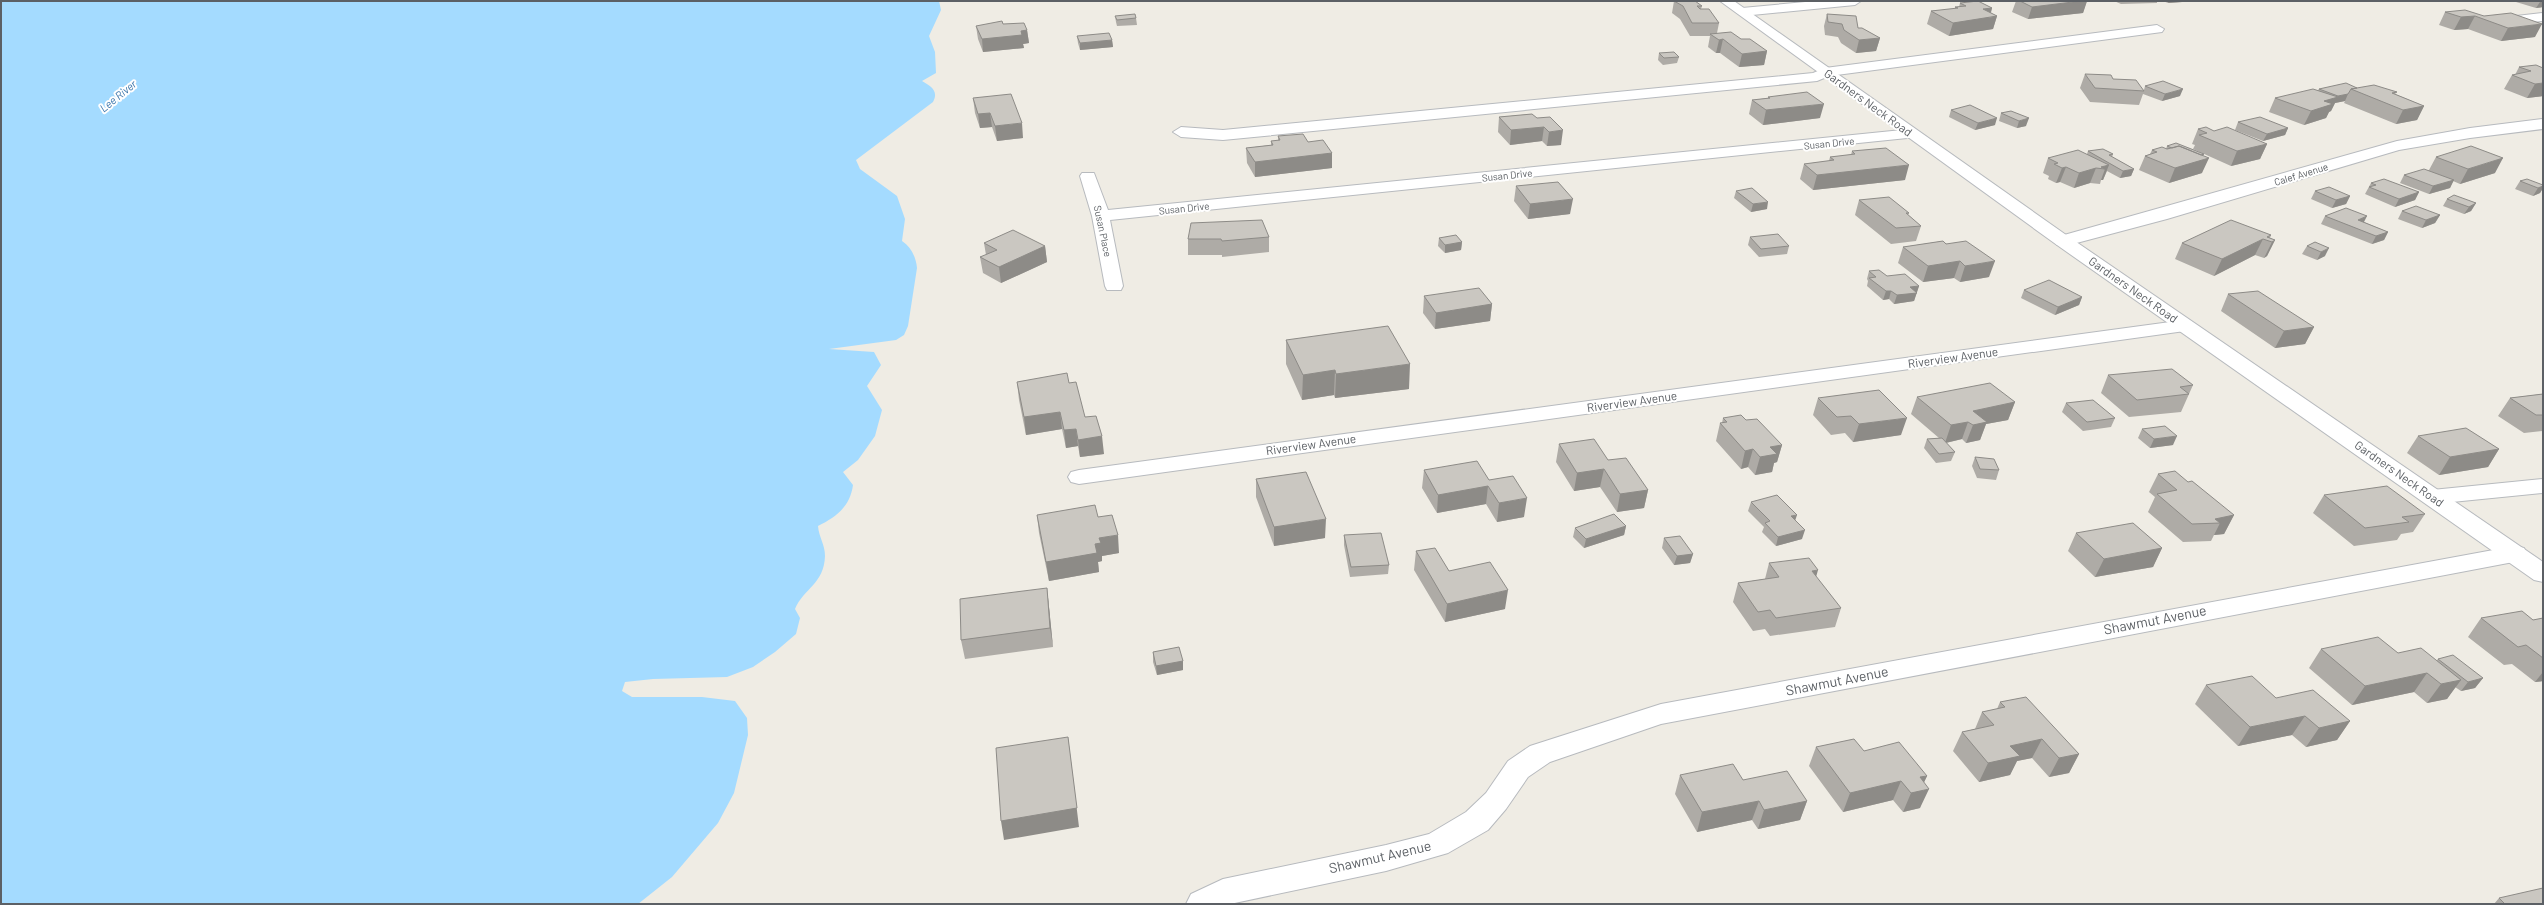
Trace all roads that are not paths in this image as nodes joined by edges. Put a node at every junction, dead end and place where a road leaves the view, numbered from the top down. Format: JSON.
{"nodes":[{"id":1,"x":1726,"y":1,"type":"edge"},
{"id":2,"x":1855,"y":1,"type":"edge"},
{"id":3,"x":1742,"y":12,"type":"junction"},
{"id":4,"x":2543,"y":17,"type":"edge"},
{"id":5,"x":2499,"y":22,"type":"edge"},
{"id":6,"x":2157,"y":29,"type":"dead end"},
{"id":7,"x":1825,"y":72,"type":"junction"},
{"id":8,"x":2543,"y":124,"type":"edge"},
{"id":9,"x":1181,"y":132,"type":"dead end"},
{"id":10,"x":1912,"y":134,"type":"junction"},
{"id":11,"x":1088,"y":176,"type":"dead end"},
{"id":12,"x":1101,"y":216,"type":"junction"},
{"id":13,"x":2063,"y":241,"type":"junction"},
{"id":14,"x":1114,"y":286,"type":"dead end"},
{"id":15,"x":2185,"y":326,"type":"junction"},
{"id":16,"x":1079,"y":477,"type":"dead end"},
{"id":17,"x":2543,"y":486,"type":"edge"},
{"id":18,"x":2432,"y":497,"type":"junction"},
{"id":19,"x":2515,"y":554,"type":"junction"},
{"id":20,"x":2543,"y":574,"type":"edge"},
{"id":21,"x":1202,"y":904,"type":"edge"}],
"edges":[{"from":1,"to":3,"type":"street","name":"Gardners Neck Road"},
{"from":2,"to":3,"type":"street"},
{"from":3,"to":7,"type":"street","name":"Gardners Neck Road"},
{"from":4,"to":5,"type":"street"},
{"from":6,"to":7,"type":"street"},
{"from":7,"to":9,"type":"street"},
{"from":7,"to":10,"type":"street","name":"Gardners Neck Road"},
{"from":8,"to":13,"type":"street","name":"Calef Avenue"},
{"from":10,"to":12,"type":"street","name":"Susan Drive"},
{"from":10,"to":13,"type":"street","name":"Gardners Neck Road"},
{"from":11,"to":12,"type":"street","name":"Susan Place"},
{"from":12,"to":14,"type":"street","name":"Susan Place"},
{"from":13,"to":15,"type":"street","name":"Gardners Neck Road"},
{"from":15,"to":16,"type":"street","name":"Riverview Avenue"},
{"from":15,"to":18,"type":"street","name":"Gardners Neck Road"},
{"from":17,"to":18,"type":"street"},
{"from":18,"to":19,"type":"street","name":"Gardners Neck Road"},
{"from":19,"to":20,"type":"street","name":"Gardners Neck Road"},
{"from":19,"to":21,"type":"street","name":"Shawmut Avenue"}]}
